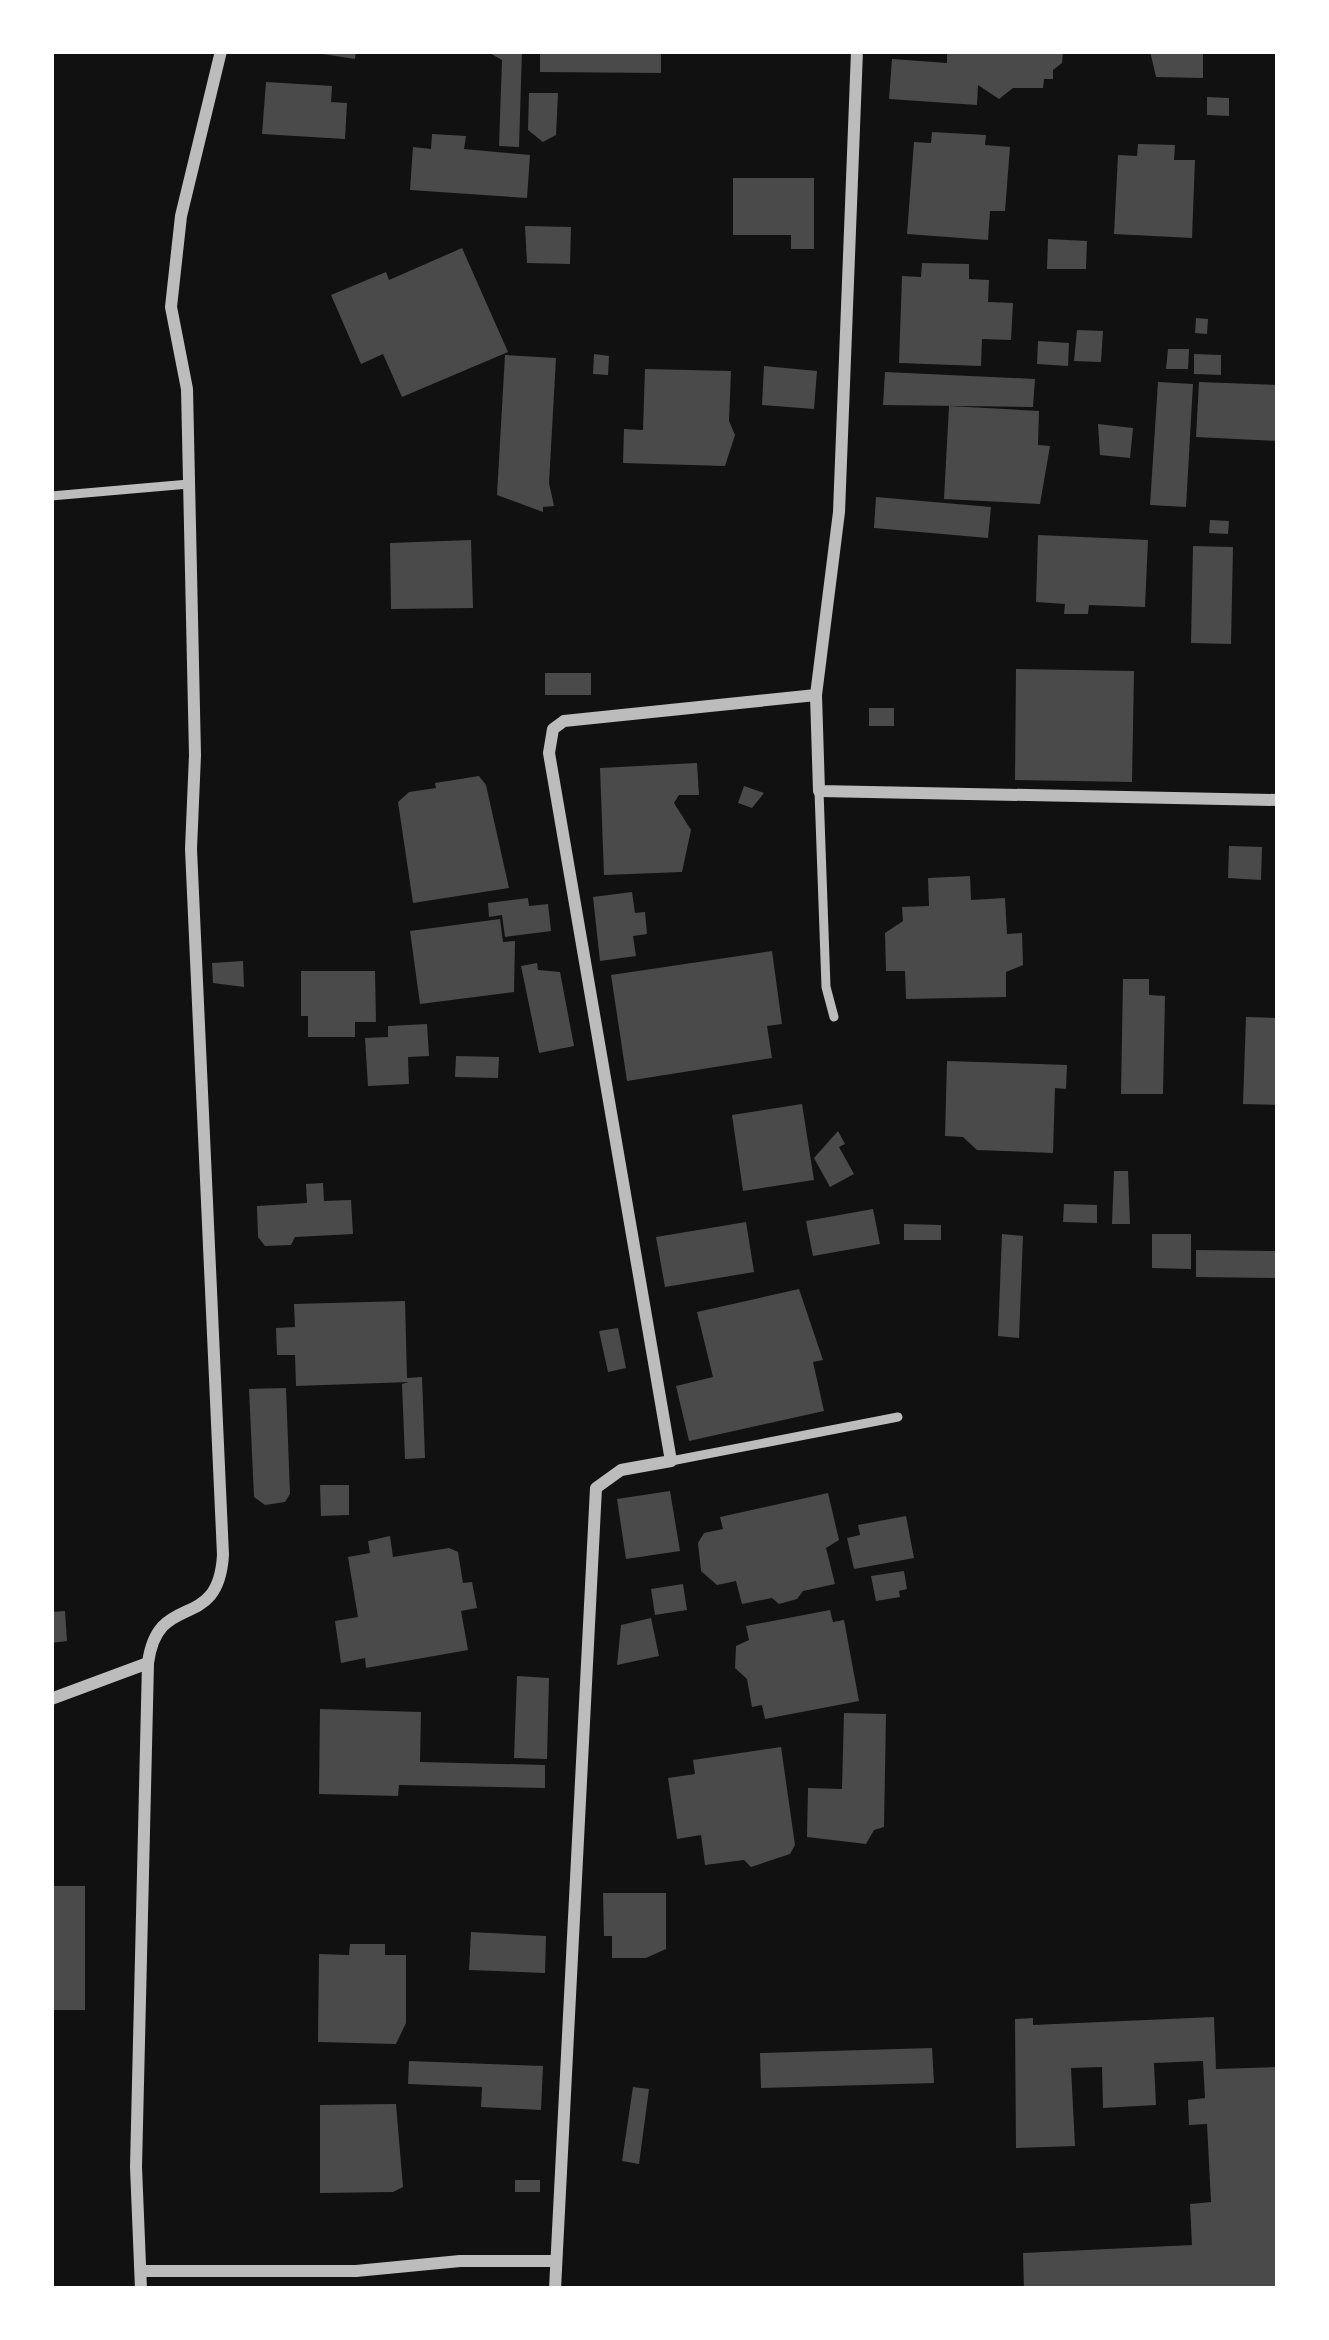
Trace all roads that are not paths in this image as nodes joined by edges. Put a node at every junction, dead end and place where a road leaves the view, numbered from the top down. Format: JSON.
{"nodes":[{"id":1,"x":221,"y":51,"type":"edge"},
{"id":2,"x":857,"y":51,"type":"edge"},
{"id":3,"x":190,"y":484,"type":"junction"},
{"id":4,"x":51,"y":496,"type":"edge"},
{"id":5,"x":816,"y":695,"type":"junction"},
{"id":6,"x":819,"y":791,"type":"junction"},
{"id":7,"x":1278,"y":800,"type":"edge"},
{"id":8,"x":834,"y":1017,"type":"dead end"},
{"id":9,"x":898,"y":1417,"type":"dead end"},
{"id":10,"x":671,"y":1461,"type":"junction"},
{"id":11,"x":148,"y":1663,"type":"junction"},
{"id":12,"x":51,"y":1700,"type":"edge"},
{"id":13,"x":555,"y":2261,"type":"junction"},
{"id":14,"x":141,"y":2271,"type":"junction"},
{"id":15,"x":141,"y":2289,"type":"edge"},
{"id":16,"x":555,"y":2289,"type":"edge"}],
"edges":[{"from":1,"to":3,"type":"street"},
{"from":2,"to":5,"type":"street"},
{"from":3,"to":4,"type":"lane"},
{"from":3,"to":11,"type":"street"},
{"from":5,"to":6,"type":"street"},
{"from":5,"to":10,"type":"street"},
{"from":6,"to":7,"type":"street"},
{"from":6,"to":8,"type":"lane"},
{"from":9,"to":10,"type":"lane"},
{"from":10,"to":13,"type":"street"},
{"from":11,"to":12,"type":"street"},
{"from":11,"to":14,"type":"street"},
{"from":13,"to":14,"type":"street"},
{"from":13,"to":16,"type":"street"},
{"from":14,"to":15,"type":"street"}]}
